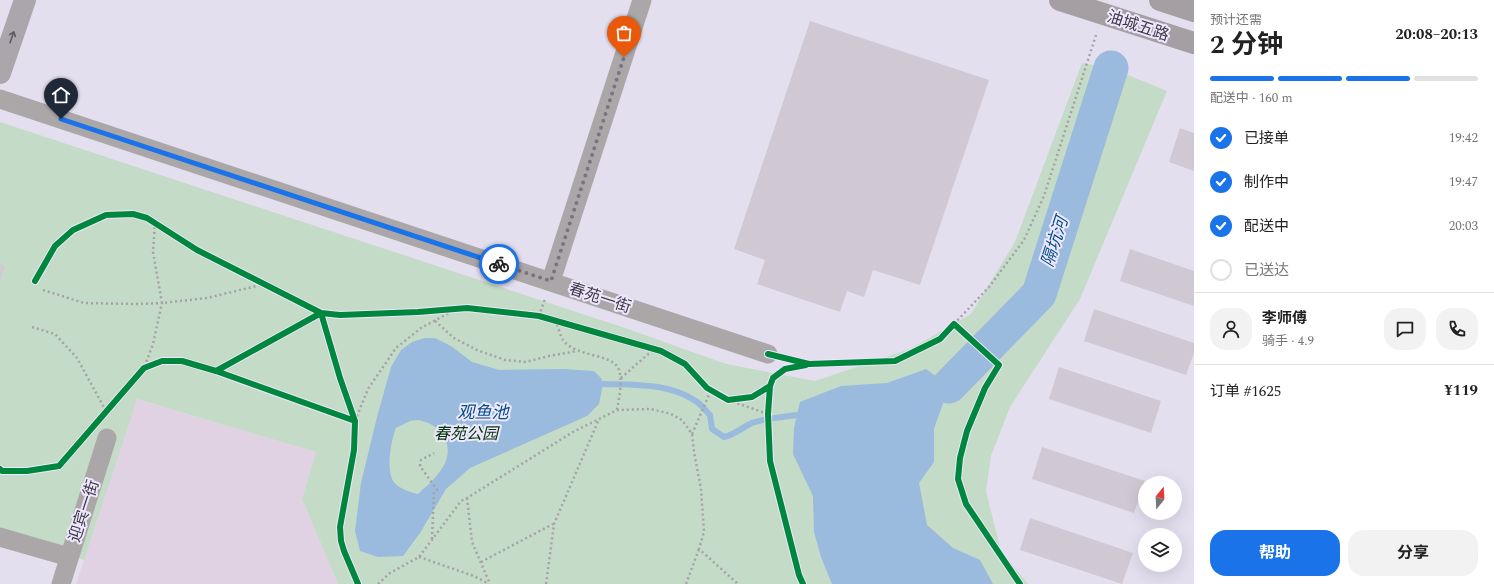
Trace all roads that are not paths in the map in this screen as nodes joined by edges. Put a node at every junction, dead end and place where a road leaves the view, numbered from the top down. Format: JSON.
{"nodes":[{"id":1,"x":25,"y":0,"type":"edge"},
{"id":2,"x":642,"y":0,"type":"edge"},
{"id":3,"x":1060,"y":0,"type":"edge"},
{"id":4,"x":1160,"y":0,"type":"edge"},
{"id":5,"x":1194,"y":11,"type":"edge"},
{"id":6,"x":1194,"y":43,"type":"edge"},
{"id":7,"x":0,"y":73,"type":"edge"},
{"id":8,"x":0,"y":99,"type":"edge"},
{"id":9,"x":551,"y":281,"type":"junction"},
{"id":10,"x":768,"y":354,"type":"dead end"},
{"id":11,"x":108,"y":438,"type":"dead end"},
{"id":12,"x":0,"y":537,"type":"edge"},
{"id":13,"x":70,"y":557,"type":"junction"},
{"id":14,"x":61,"y":584,"type":"edge"}],
"edges":[{"from":7,"to":1,"type":"main road","one_way":true},
{"from":2,"to":9,"type":"street"},
{"from":3,"to":6,"type":"main road","name":"油城五路"},
{"from":4,"to":5,"type":"main road","name":"油城五路"},
{"from":8,"to":9,"type":"street","name":"春苑一街"},
{"from":9,"to":10,"type":"street","name":"春苑一街"},
{"from":11,"to":13,"type":"street","name":"迎宾一街"},
{"from":12,"to":13,"type":"street"},
{"from":13,"to":14,"type":"street","name":"迎宾一街"}]}
